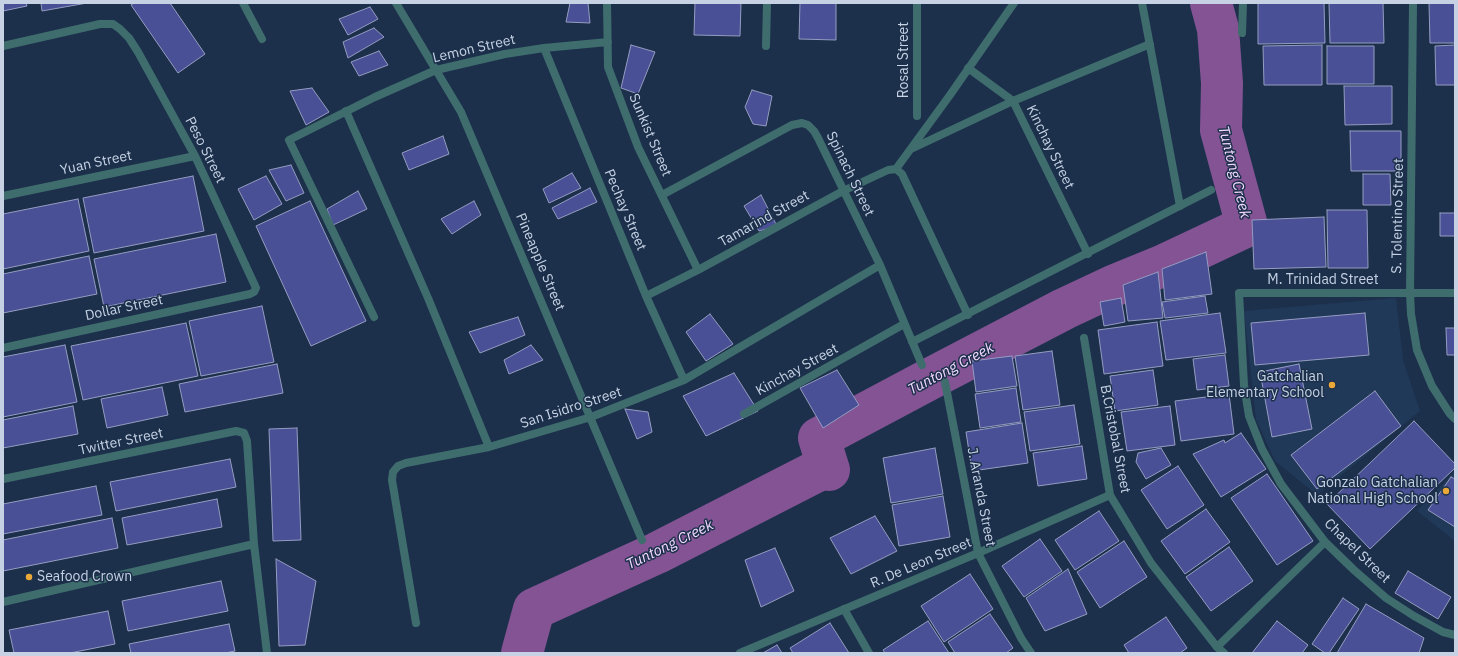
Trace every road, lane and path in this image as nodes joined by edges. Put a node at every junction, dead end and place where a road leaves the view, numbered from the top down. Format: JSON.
{"nodes":[{"id":1,"x":243,"y":3,"type":"edge"},
{"id":2,"x":396,"y":3,"type":"edge"},
{"id":3,"x":607,"y":3,"type":"edge"},
{"id":4,"x":767,"y":3,"type":"edge"},
{"id":5,"x":917,"y":3,"type":"edge"},
{"id":6,"x":1014,"y":3,"type":"edge"},
{"id":7,"x":1142,"y":3,"type":"edge"},
{"id":8,"x":1242,"y":3,"type":"edge"},
{"id":9,"x":1413,"y":3,"type":"edge"},
{"id":10,"x":1242,"y":33,"type":"dead end"},
{"id":11,"x":262,"y":39,"type":"dead end"},
{"id":12,"x":608,"y":42,"type":"junction"},
{"id":13,"x":1150,"y":44,"type":"junction"},
{"id":14,"x":3,"y":46,"type":"edge"},
{"id":15,"x":766,"y":46,"type":"dead end"},
{"id":16,"x":544,"y":48,"type":"junction"},
{"id":17,"x":968,"y":68,"type":"junction"},
{"id":18,"x":436,"y":70,"type":"junction"},
{"id":19,"x":1013,"y":101,"type":"junction"},
{"id":20,"x":346,"y":112,"type":"junction"},
{"id":21,"x":917,"y":116,"type":"dead end"},
{"id":22,"x":911,"y":149,"type":"junction"},
{"id":23,"x":195,"y":156,"type":"junction"},
{"id":24,"x":896,"y":169,"type":"junction"},
{"id":25,"x":843,"y":190,"type":"junction"},
{"id":26,"x":1211,"y":190,"type":"dead end"},
{"id":27,"x":662,"y":195,"type":"junction"},
{"id":28,"x":3,"y":196,"type":"edge"},
{"id":29,"x":1180,"y":206,"type":"junction"},
{"id":30,"x":1088,"y":254,"type":"junction"},
{"id":31,"x":880,"y":265,"type":"junction"},
{"id":32,"x":698,"y":270,"type":"junction"},
{"id":33,"x":1239,"y":293,"type":"joint"},
{"id":34,"x":1410,"y":293,"type":"junction"},
{"id":35,"x":1455,"y":293,"type":"edge"},
{"id":36,"x":250,"y":294,"type":"joint"},
{"id":37,"x":646,"y":296,"type":"junction"},
{"id":38,"x":968,"y":315,"type":"junction"},
{"id":39,"x":374,"y":317,"type":"dead end"},
{"id":40,"x":904,"y":324,"type":"junction"},
{"id":41,"x":1084,"y":338,"type":"dead end"},
{"id":42,"x":912,"y":342,"type":"junction"},
{"id":43,"x":3,"y":348,"type":"edge"},
{"id":44,"x":922,"y":365,"type":"dead end"},
{"id":45,"x":684,"y":380,"type":"junction"},
{"id":46,"x":945,"y":382,"type":"dead end"},
{"id":47,"x":744,"y":414,"type":"dead end"},
{"id":48,"x":591,"y":417,"type":"junction"},
{"id":49,"x":1455,"y":419,"type":"edge"},
{"id":50,"x":489,"y":447,"type":"junction"},
{"id":51,"x":3,"y":479,"type":"edge"},
{"id":52,"x":1110,"y":495,"type":"junction"},
{"id":53,"x":642,"y":540,"type":"dead end"},
{"id":54,"x":1325,"y":542,"type":"junction"},
{"id":55,"x":254,"y":544,"type":"junction"},
{"id":56,"x":978,"y":553,"type":"junction"},
{"id":57,"x":3,"y":602,"type":"edge"},
{"id":58,"x":844,"y":609,"type":"junction"},
{"id":59,"x":416,"y":623,"type":"dead end"},
{"id":60,"x":1455,"y":635,"type":"edge"},
{"id":61,"x":1217,"y":647,"type":"junction"},
{"id":62,"x":267,"y":653,"type":"edge"},
{"id":63,"x":740,"y":653,"type":"edge"},
{"id":64,"x":869,"y":653,"type":"edge"},
{"id":65,"x":1031,"y":653,"type":"edge"},
{"id":66,"x":1224,"y":653,"type":"edge"}],
"edges":[{"from":1,"to":11,"type":"street"},
{"from":2,"to":18,"type":"street","name":"Pineapple Street"},
{"from":3,"to":12,"type":"street","name":"Sunkist Street"},
{"from":4,"to":15,"type":"street"},
{"from":5,"to":21,"type":"street","name":"Rosal Street"},
{"from":6,"to":17,"type":"street"},
{"from":7,"to":13,"type":"street"},
{"from":8,"to":10,"type":"street"},
{"from":9,"to":34,"type":"street","name":"S. Tolentino Street"},
{"from":12,"to":16,"type":"street","name":"Lemon Street"},
{"from":12,"to":27,"type":"street","name":"Sunkist Street"},
{"from":13,"to":19,"type":"street"},
{"from":13,"to":29,"type":"street"},
{"from":14,"to":23,"type":"street","name":"Peso Street"},
{"from":16,"to":18,"type":"street","name":"Lemon Street"},
{"from":16,"to":37,"type":"street","name":"Pechay Street"},
{"from":17,"to":19,"type":"street","name":"Kinchay Street"},
{"from":17,"to":22,"type":"street"},
{"from":18,"to":20,"type":"street","name":"Lemon Street"},
{"from":18,"to":48,"type":"street","name":"Pineapple Street"},
{"from":19,"to":22,"type":"street"},
{"from":19,"to":30,"type":"street","name":"Kinchay Street"},
{"from":20,"to":39,"type":"street","name":"Lemon Street"},
{"from":20,"to":50,"type":"street"},
{"from":22,"to":24,"type":"street"},
{"from":23,"to":28,"type":"street","name":"Yuan Street"},
{"from":23,"to":36,"type":"street","name":"Peso Street"},
{"from":24,"to":25,"type":"street","name":"Tamarind Street"},
{"from":24,"to":38,"type":"street"},
{"from":25,"to":27,"type":"street","name":"Spinach Street"},
{"from":25,"to":31,"type":"street","name":"Spinach Street"},
{"from":25,"to":32,"type":"street","name":"Tamarind Street"},
{"from":26,"to":29,"type":"street"},
{"from":27,"to":32,"type":"street","name":"Sunkist Street"},
{"from":29,"to":30,"type":"street"},
{"from":30,"to":38,"type":"street"},
{"from":31,"to":40,"type":"street","name":"Spinach Street"},
{"from":31,"to":45,"type":"street","name":"San Isidro Street"},
{"from":32,"to":37,"type":"street","name":"Tamarind Street"},
{"from":33,"to":34,"type":"street","name":"M. Trinidad Street"},
{"from":33,"to":54,"type":"street","name":"Chapel Street"},
{"from":34,"to":35,"type":"street","name":"M. Trinidad Street"},
{"from":34,"to":49,"type":"street","name":"S. Tolentino Street"},
{"from":36,"to":43,"type":"street","name":"Dollar Street"},
{"from":37,"to":45,"type":"street","name":"Pechay Street"},
{"from":38,"to":42,"type":"street"},
{"from":40,"to":42,"type":"street","name":"Spinach Street"},
{"from":40,"to":47,"type":"street","name":"Kinchay Street"},
{"from":41,"to":52,"type":"street","name":"B.Cristobal Street"},
{"from":42,"to":44,"type":"street","name":"Spinach Street"},
{"from":45,"to":48,"type":"street","name":"San Isidro Street"},
{"from":46,"to":56,"type":"street","name":"J. Aranda Street"},
{"from":48,"to":50,"type":"street","name":"San Isidro Street"},
{"from":48,"to":53,"type":"street","name":"Pineapple Street"},
{"from":50,"to":59,"type":"street","name":"San Isidro Street"},
{"from":51,"to":55,"type":"street","name":"Twitter Street"},
{"from":52,"to":56,"type":"street","name":"R. De Leon Street"},
{"from":52,"to":61,"type":"street","name":"B.Cristobal Street"},
{"from":54,"to":60,"type":"street","name":"Chapel Street"},
{"from":54,"to":61,"type":"street"},
{"from":55,"to":57,"type":"street"},
{"from":55,"to":62,"type":"street"},
{"from":56,"to":58,"type":"street","name":"R. De Leon Street"},
{"from":56,"to":65,"type":"street","name":"J. Aranda Street"},
{"from":58,"to":63,"type":"street","name":"R. De Leon Street"},
{"from":58,"to":64,"type":"street"},
{"from":61,"to":66,"type":"street","name":"B.Cristobal Street"}]}
